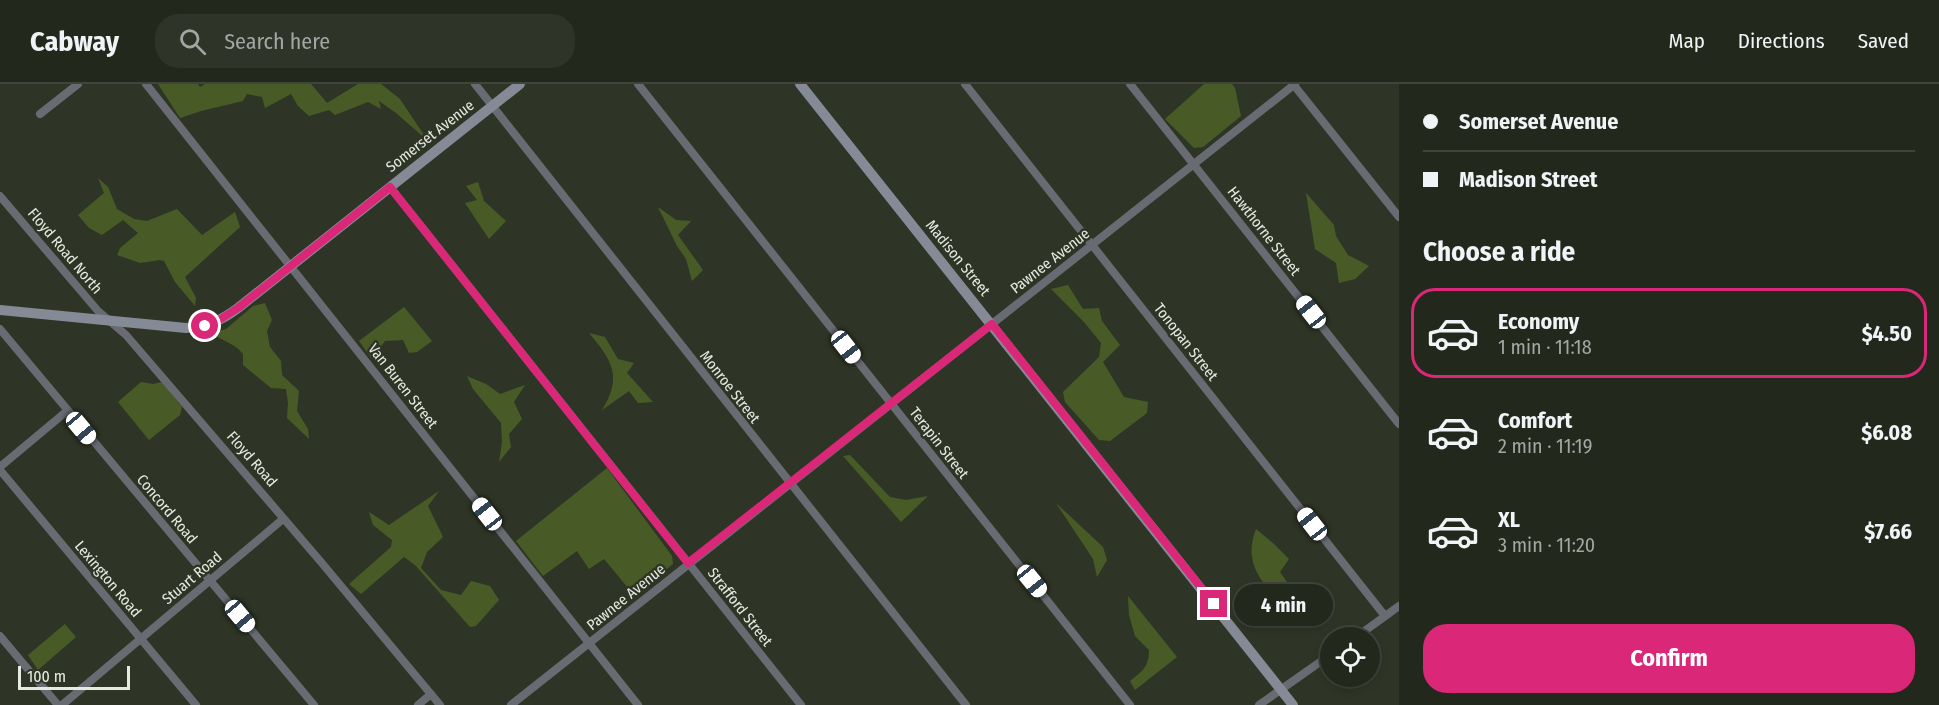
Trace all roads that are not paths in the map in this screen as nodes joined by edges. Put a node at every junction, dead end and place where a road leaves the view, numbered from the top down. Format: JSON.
{"nodes":[{"id":1,"x":78,"y":84,"type":"edge"},
{"id":2,"x":146,"y":84,"type":"edge"},
{"id":3,"x":474,"y":84,"type":"edge"},
{"id":4,"x":520,"y":84,"type":"edge"},
{"id":5,"x":638,"y":84,"type":"edge"},
{"id":6,"x":800,"y":84,"type":"edge"},
{"id":7,"x":965,"y":84,"type":"edge"},
{"id":8,"x":1130,"y":84,"type":"edge"},
{"id":9,"x":1294,"y":84,"type":"edge"},
{"id":10,"x":492,"y":106,"type":"junction"},
{"id":11,"x":40,"y":114,"type":"dead end"},
{"id":12,"x":1193,"y":163,"type":"junction"},
{"id":13,"x":390,"y":187,"type":"junction"},
{"id":14,"x":0,"y":196,"type":"edge"},
{"id":15,"x":1399,"y":217,"type":"edge"},
{"id":16,"x":1092,"y":246,"type":"junction"},
{"id":17,"x":291,"y":266,"type":"junction"},
{"id":18,"x":0,"y":310,"type":"edge"},
{"id":19,"x":111,"y":322,"type":"junction"},
{"id":20,"x":992,"y":324,"type":"junction"},
{"id":21,"x":0,"y":329,"type":"edge"},
{"id":22,"x":891,"y":403,"type":"junction"},
{"id":23,"x":67,"y":411,"type":"junction"},
{"id":24,"x":1399,"y":424,"type":"edge"},
{"id":25,"x":0,"y":469,"type":"edge"},
{"id":26,"x":789,"y":484,"type":"junction"},
{"id":27,"x":284,"y":519,"type":"junction"},
{"id":28,"x":688,"y":563,"type":"junction"},
{"id":29,"x":210,"y":580,"type":"junction"},
{"id":30,"x":1399,"y":606,"type":"edge"},
{"id":31,"x":1385,"y":616,"type":"junction"},
{"id":32,"x":1370,"y":627,"type":"edge"},
{"id":33,"x":0,"y":636,"type":"edge"},
{"id":34,"x":141,"y":639,"type":"junction"},
{"id":35,"x":590,"y":644,"type":"junction"},
{"id":36,"x":1320,"y":662,"type":"edge"},
{"id":37,"x":1281,"y":690,"type":"junction"},
{"id":38,"x":431,"y":694,"type":"junction"},
{"id":39,"x":60,"y":705,"type":"edge"},
{"id":40,"x":196,"y":705,"type":"edge"},
{"id":41,"x":314,"y":705,"type":"edge"},
{"id":42,"x":418,"y":705,"type":"edge"},
{"id":43,"x":440,"y":705,"type":"edge"},
{"id":44,"x":511,"y":705,"type":"edge"},
{"id":45,"x":638,"y":705,"type":"edge"},
{"id":46,"x":801,"y":705,"type":"edge"},
{"id":47,"x":966,"y":705,"type":"edge"},
{"id":48,"x":1130,"y":705,"type":"edge"},
{"id":49,"x":1259,"y":705,"type":"edge"},
{"id":50,"x":1293,"y":705,"type":"edge"}],
"edges":[{"from":1,"to":11,"type":"street"},
{"from":2,"to":17,"type":"street","name":"Van Buren Street"},
{"from":3,"to":10,"type":"street","name":"Monroe Street"},
{"from":4,"to":10,"type":"street","name":"Somerset Avenue"},
{"from":5,"to":22,"type":"street","name":"Terapin Street"},
{"from":6,"to":20,"type":"street","name":"Madison Street"},
{"from":7,"to":16,"type":"street","name":"Tonopan Street"},
{"from":8,"to":12,"type":"street","name":"Hawthorne Street"},
{"from":9,"to":12,"type":"street","name":"Pawnee Avenue"},
{"from":9,"to":15,"type":"street"},
{"from":10,"to":13,"type":"street","name":"Somerset Avenue"},
{"from":10,"to":26,"type":"street","name":"Monroe Street"},
{"from":12,"to":16,"type":"street","name":"Pawnee Avenue"},
{"from":12,"to":24,"type":"street","name":"Hawthorne Street"},
{"from":13,"to":17,"type":"street","name":"Somerset Avenue"},
{"from":13,"to":28,"type":"street","name":"Strafford Street"},
{"from":14,"to":19,"type":"street","name":"Floyd Road North"},
{"from":16,"to":20,"type":"street","name":"Pawnee Avenue"},
{"from":16,"to":31,"type":"street","name":"Tonopan Street"},
{"from":17,"to":19,"type":"street","name":"Somerset Avenue"},
{"from":17,"to":35,"type":"street","name":"Van Buren Street"},
{"from":18,"to":19,"type":"street"},
{"from":19,"to":27,"type":"street","name":"Floyd Road"},
{"from":20,"to":22,"type":"street","name":"Pawnee Avenue"},
{"from":20,"to":37,"type":"street","name":"Madison Street"},
{"from":21,"to":23,"type":"street","name":"Concord Road"},
{"from":22,"to":26,"type":"street","name":"Pawnee Avenue"},
{"from":22,"to":48,"type":"street","name":"Terapin Street"},
{"from":23,"to":25,"type":"street"},
{"from":23,"to":29,"type":"street","name":"Concord Road"},
{"from":25,"to":34,"type":"street","name":"Lexington Road"},
{"from":26,"to":28,"type":"street","name":"Pawnee Avenue"},
{"from":26,"to":47,"type":"street","name":"Monroe Street"},
{"from":27,"to":29,"type":"street","name":"Stuart Road"},
{"from":27,"to":38,"type":"street","name":"Floyd Road"},
{"from":28,"to":35,"type":"street","name":"Pawnee Avenue"},
{"from":28,"to":46,"type":"street","name":"Strafford Street"},
{"from":29,"to":34,"type":"street","name":"Stuart Road"},
{"from":29,"to":41,"type":"street","name":"Concord Road"},
{"from":30,"to":31,"type":"street"},
{"from":31,"to":32,"type":"street"},
{"from":33,"to":39,"type":"street"},
{"from":34,"to":39,"type":"street","name":"Stuart Road"},
{"from":34,"to":40,"type":"street","name":"Lexington Road"},
{"from":35,"to":44,"type":"street","name":"Pawnee Avenue"},
{"from":35,"to":45,"type":"street","name":"Van Buren Street"},
{"from":36,"to":37,"type":"street"},
{"from":37,"to":49,"type":"street"},
{"from":37,"to":50,"type":"street","name":"Madison Street"},
{"from":38,"to":42,"type":"street"},
{"from":38,"to":43,"type":"street","name":"Floyd Road"}]}
